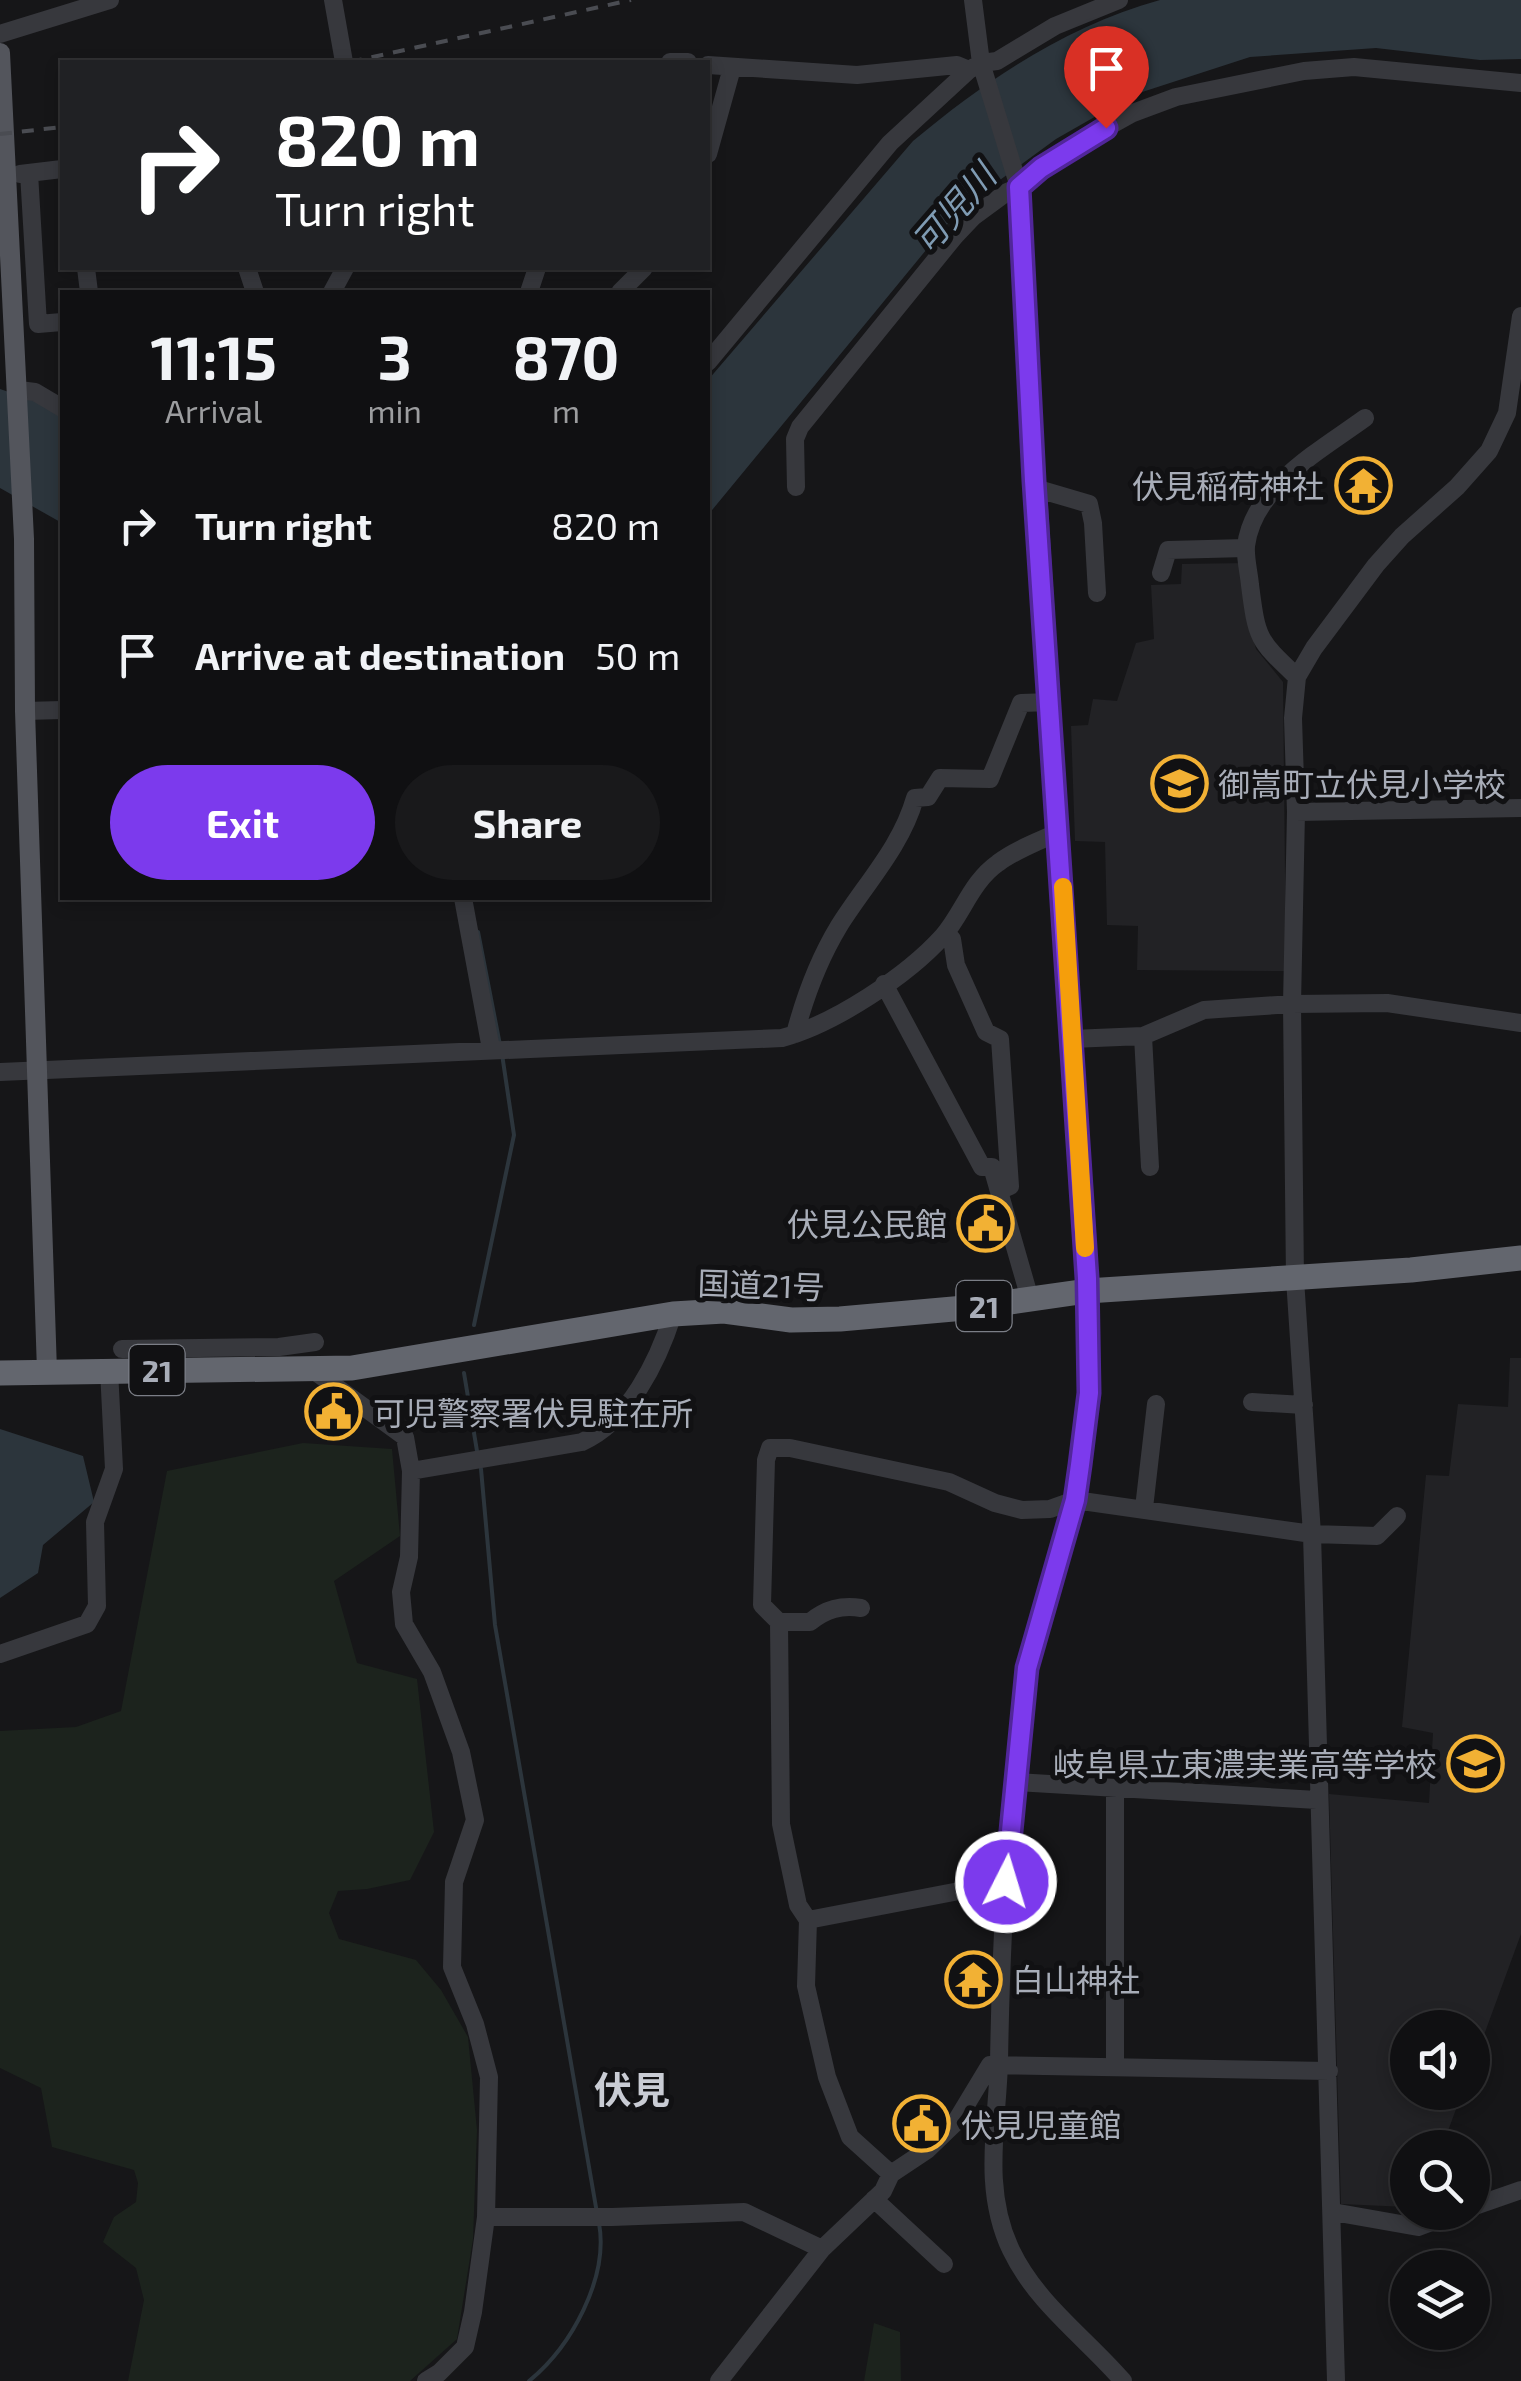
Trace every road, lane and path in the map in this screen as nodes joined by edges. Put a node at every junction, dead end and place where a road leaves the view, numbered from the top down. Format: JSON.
{"nodes":[{"id":1,"x":110,"y":0,"type":"edge"},
{"id":2,"x":333,"y":0,"type":"edge"},
{"id":3,"x":973,"y":0,"type":"edge"},
{"id":4,"x":1119,"y":0,"type":"edge"},
{"id":5,"x":0,"y":34,"type":"edge"},
{"id":6,"x":0,"y":53,"type":"edge"},
{"id":7,"x":344,"y":60,"type":"edge"},
{"id":8,"x":710,"y":65,"type":"edge"},
{"id":9,"x":975,"y":66,"type":"junction"},
{"id":10,"x":732,"y":68,"type":"junction"},
{"id":11,"x":1521,"y":83,"type":"edge"},
{"id":12,"x":710,"y":147,"type":"edge"},
{"id":13,"x":60,"y":169,"type":"edge"},
{"id":14,"x":29,"y":173,"type":"junction"},
{"id":15,"x":4,"y":177,"type":"edge"},
{"id":16,"x":1019,"y":187,"type":"junction"},
{"id":17,"x":642,"y":270,"type":"edge"},
{"id":18,"x":622,"y":290,"type":"edge"},
{"id":19,"x":1521,"y":317,"type":"edge"},
{"id":20,"x":60,"y":322,"type":"edge"},
{"id":21,"x":710,"y":357,"type":"edge"},
{"id":22,"x":9,"y":368,"type":"edge"},
{"id":23,"x":19,"y":390,"type":"junction"},
{"id":24,"x":60,"y":407,"type":"edge"},
{"id":25,"x":1364,"y":418,"type":"dead end"},
{"id":26,"x":796,"y":486,"type":"dead end"},
{"id":27,"x":1038,"y":489,"type":"junction"},
{"id":28,"x":1246,"y":548,"type":"junction"},
{"id":29,"x":1161,"y":573,"type":"dead end"},
{"id":30,"x":1096,"y":593,"type":"dead end"},
{"id":31,"x":1297,"y":677,"type":"junction"},
{"id":32,"x":1051,"y":702,"type":"junction"},
{"id":33,"x":60,"y":710,"type":"edge"},
{"id":34,"x":24,"y":711,"type":"junction"},
{"id":35,"x":1521,"y":808,"type":"edge"},
{"id":36,"x":1296,"y":812,"type":"junction"},
{"id":37,"x":1059,"y":832,"type":"junction"},
{"id":38,"x":463,"y":900,"type":"edge"},
{"id":39,"x":946,"y":933,"type":"junction"},
{"id":40,"x":884,"y":984,"type":"junction"},
{"id":41,"x":1292,"y":1004,"type":"junction"},
{"id":42,"x":1521,"y":1022,"type":"edge"},
{"id":43,"x":794,"y":1034,"type":"junction"},
{"id":44,"x":1142,"y":1036,"type":"junction"},
{"id":45,"x":1072,"y":1039,"type":"junction"},
{"id":46,"x":491,"y":1049,"type":"junction"},
{"id":47,"x":38,"y":1071,"type":"junction"},
{"id":48,"x":0,"y":1072,"type":"edge"},
{"id":49,"x":1150,"y":1167,"type":"dead end"},
{"id":50,"x":1001,"y":1190,"type":"junction"},
{"id":51,"x":1521,"y":1258,"type":"edge"},
{"id":52,"x":1296,"y":1279,"type":"junction"},
{"id":53,"x":1088,"y":1290,"type":"junction"},
{"id":54,"x":1030,"y":1299,"type":"junction"},
{"id":55,"x":672,"y":1314,"type":"junction"},
{"id":56,"x":315,"y":1342,"type":"dead end"},
{"id":57,"x":116,"y":1360,"type":"junction"},
{"id":58,"x":313,"y":1370,"type":"junction"},
{"id":59,"x":46,"y":1371,"type":"junction"},
{"id":60,"x":0,"y":1372,"type":"edge"},
{"id":61,"x":1252,"y":1402,"type":"dead end"},
{"id":62,"x":1156,"y":1404,"type":"dead end"},
{"id":63,"x":1304,"y":1404,"type":"junction"},
{"id":64,"x":411,"y":1471,"type":"junction"},
{"id":65,"x":1075,"y":1500,"type":"junction"},
{"id":66,"x":1144,"y":1508,"type":"junction"},
{"id":67,"x":1397,"y":1516,"type":"dead end"},
{"id":68,"x":1312,"y":1534,"type":"junction"},
{"id":69,"x":861,"y":1608,"type":"dead end"},
{"id":70,"x":779,"y":1622,"type":"junction"},
{"id":71,"x":0,"y":1654,"type":"edge"},
{"id":72,"x":1016,"y":1782,"type":"junction"},
{"id":73,"x":1116,"y":1788,"type":"junction"},
{"id":74,"x":1318,"y":1800,"type":"junction"},
{"id":75,"x":1006,"y":1882,"type":"junction"},
{"id":76,"x":808,"y":1920,"type":"junction"},
{"id":77,"x":999,"y":2064,"type":"junction"},
{"id":78,"x":1115,"y":2065,"type":"junction"},
{"id":79,"x":1329,"y":2071,"type":"junction"},
{"id":80,"x":891,"y":2174,"type":"junction"},
{"id":81,"x":1521,"y":2190,"type":"edge"},
{"id":82,"x":874,"y":2199,"type":"junction"},
{"id":83,"x":1490,"y":2201,"type":"edge"},
{"id":84,"x":1333,"y":2212,"type":"junction"},
{"id":85,"x":486,"y":2216,"type":"junction"},
{"id":86,"x":1390,"y":2222,"type":"edge"},
{"id":87,"x":822,"y":2250,"type":"junction"},
{"id":88,"x":944,"y":2264,"type":"dead end"},
{"id":89,"x":426,"y":2381,"type":"edge"},
{"id":90,"x":718,"y":2381,"type":"edge"},
{"id":91,"x":1123,"y":2381,"type":"edge"},
{"id":92,"x":1336,"y":2381,"type":"edge"}],
"edges":[{"from":1,"to":5,"type":"street"},
{"from":2,"to":7,"type":"street"},
{"from":3,"to":9,"type":"street"},
{"from":4,"to":9,"type":"street"},
{"from":6,"to":15,"type":"main road"},
{"from":8,"to":10,"type":"street"},
{"from":9,"to":10,"type":"street"},
{"from":9,"to":16,"type":"street"},
{"from":9,"to":21,"type":"street"},
{"from":10,"to":12,"type":"street"},
{"from":11,"to":16,"type":"street"},
{"from":13,"to":14,"type":"street"},
{"from":14,"to":15,"type":"street"},
{"from":14,"to":20,"type":"street"},
{"from":15,"to":22,"type":"main road"},
{"from":16,"to":26,"type":"street"},
{"from":16,"to":27,"type":"street"},
{"from":17,"to":18,"type":"street"},
{"from":19,"to":31,"type":"street"},
{"from":22,"to":23,"type":"main road"},
{"from":23,"to":24,"type":"street"},
{"from":23,"to":34,"type":"main road"},
{"from":25,"to":28,"type":"street"},
{"from":27,"to":30,"type":"street"},
{"from":27,"to":32,"type":"street"},
{"from":28,"to":29,"type":"street"},
{"from":28,"to":31,"type":"street"},
{"from":31,"to":36,"type":"street"},
{"from":32,"to":37,"type":"street"},
{"from":32,"to":43,"type":"street"},
{"from":33,"to":34,"type":"street"},
{"from":34,"to":47,"type":"main road"},
{"from":35,"to":36,"type":"street"},
{"from":36,"to":41,"type":"street"},
{"from":37,"to":39,"type":"street"},
{"from":37,"to":45,"type":"street"},
{"from":38,"to":46,"type":"street"},
{"from":39,"to":40,"type":"street"},
{"from":39,"to":50,"type":"street"},
{"from":40,"to":43,"type":"street"},
{"from":40,"to":50,"type":"street"},
{"from":41,"to":42,"type":"street"},
{"from":41,"to":44,"type":"street"},
{"from":41,"to":52,"type":"street"},
{"from":43,"to":46,"type":"street"},
{"from":44,"to":45,"type":"street"},
{"from":44,"to":49,"type":"street"},
{"from":45,"to":53,"type":"street"},
{"from":46,"to":47,"type":"street"},
{"from":47,"to":48,"type":"street"},
{"from":47,"to":59,"type":"main road"},
{"from":50,"to":54,"type":"street"},
{"from":51,"to":52,"type":"highway","name":"国道21号","number":"21"},
{"from":52,"to":53,"type":"highway","name":"国道21号","number":"21"},
{"from":52,"to":63,"type":"street"},
{"from":53,"to":54,"type":"highway","name":"国道21号","number":"21"},
{"from":53,"to":65,"type":"street"},
{"from":54,"to":55,"type":"highway","name":"国道21号","number":"21"},
{"from":55,"to":58,"type":"highway","name":"国道21号","number":"21"},
{"from":55,"to":64,"type":"street"},
{"from":56,"to":57,"type":"street"},
{"from":57,"to":58,"type":"highway","name":"国道21号","number":"21"},
{"from":57,"to":59,"type":"highway","name":"国道21号","number":"21"},
{"from":57,"to":71,"type":"street"},
{"from":58,"to":64,"type":"street"},
{"from":59,"to":60,"type":"highway","name":"国道21号","number":"21"},
{"from":61,"to":63,"type":"street"},
{"from":62,"to":66,"type":"street"},
{"from":63,"to":68,"type":"street"},
{"from":64,"to":85,"type":"street"},
{"from":65,"to":66,"type":"street"},
{"from":65,"to":70,"type":"street"},
{"from":65,"to":72,"type":"street"},
{"from":66,"to":68,"type":"street"},
{"from":67,"to":68,"type":"street"},
{"from":68,"to":74,"type":"street"},
{"from":69,"to":70,"type":"street"},
{"from":70,"to":76,"type":"street"},
{"from":72,"to":73,"type":"street"},
{"from":72,"to":75,"type":"street"},
{"from":73,"to":74,"type":"street"},
{"from":73,"to":78,"type":"street"},
{"from":74,"to":79,"type":"street"},
{"from":75,"to":76,"type":"street"},
{"from":75,"to":77,"type":"street"},
{"from":76,"to":80,"type":"street"},
{"from":77,"to":78,"type":"street"},
{"from":77,"to":80,"type":"street"},
{"from":77,"to":91,"type":"street"},
{"from":78,"to":79,"type":"street"},
{"from":79,"to":84,"type":"street"},
{"from":80,"to":82,"type":"street"},
{"from":81,"to":83,"type":"street"},
{"from":82,"to":87,"type":"street"},
{"from":82,"to":88,"type":"street"},
{"from":84,"to":86,"type":"street"},
{"from":84,"to":92,"type":"street"},
{"from":85,"to":87,"type":"street"},
{"from":85,"to":89,"type":"street"},
{"from":87,"to":90,"type":"street"}]}
